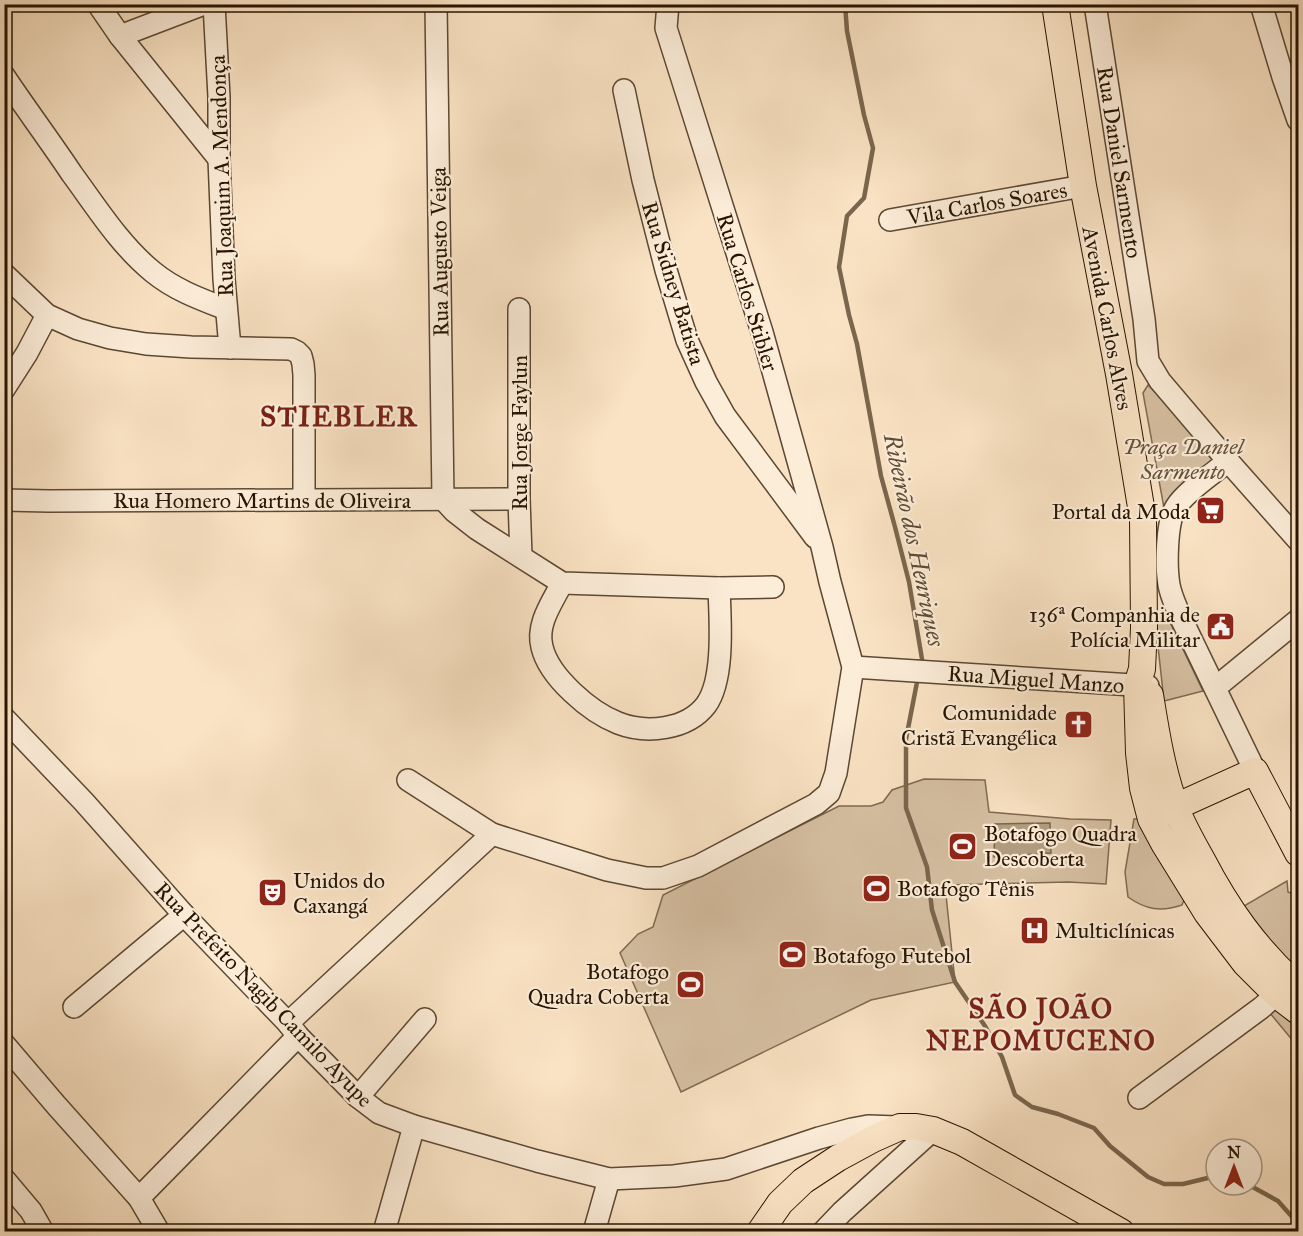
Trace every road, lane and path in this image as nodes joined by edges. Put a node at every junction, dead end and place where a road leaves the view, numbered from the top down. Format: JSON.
{"nodes":[{"id":1,"x":98,"y":4,"type":"edge"},
{"id":2,"x":204,"y":4,"type":"edge"},
{"id":3,"x":214,"y":4,"type":"edge"},
{"id":4,"x":436,"y":4,"type":"edge"},
{"id":5,"x":656,"y":4,"type":"edge"},
{"id":6,"x":668,"y":4,"type":"edge"},
{"id":7,"x":1055,"y":4,"type":"edge"},
{"id":8,"x":1095,"y":4,"type":"edge"},
{"id":9,"x":1261,"y":4,"type":"edge"},
{"id":10,"x":666,"y":28,"type":"junction"},
{"id":11,"x":120,"y":36,"type":"junction"},
{"id":12,"x":1291,"y":74,"type":"edge"},
{"id":13,"x":4,"y":76,"type":"edge"},
{"id":14,"x":624,"y":90,"type":"dead end"},
{"id":15,"x":1299,"y":120,"type":"edge"},
{"id":16,"x":219,"y":159,"type":"junction"},
{"id":17,"x":1083,"y":186,"type":"junction"},
{"id":18,"x":890,"y":220,"type":"dead end"},
{"id":19,"x":4,"y":274,"type":"edge"},
{"id":20,"x":226,"y":309,"type":"junction"},
{"id":21,"x":519,"y":309,"type":"dead end"},
{"id":22,"x":47,"y":315,"type":"junction"},
{"id":23,"x":230,"y":348,"type":"junction"},
{"id":24,"x":1148,"y":361,"type":"junction"},
{"id":25,"x":1119,"y":374,"type":"junction"},
{"id":26,"x":4,"y":389,"type":"edge"},
{"id":27,"x":1228,"y":461,"type":"junction"},
{"id":28,"x":304,"y":499,"type":"junction"},
{"id":29,"x":443,"y":499,"type":"junction"},
{"id":30,"x":519,"y":499,"type":"junction"},
{"id":31,"x":4,"y":500,"type":"edge"},
{"id":32,"x":1299,"y":540,"type":"edge"},
{"id":33,"x":822,"y":547,"type":"junction"},
{"id":34,"x":521,"y":556,"type":"junction"},
{"id":35,"x":562,"y":583,"type":"junction"},
{"id":36,"x":773,"y":587,"type":"dead end"},
{"id":37,"x":719,"y":588,"type":"junction"},
{"id":38,"x":1299,"y":620,"type":"edge"},
{"id":39,"x":853,"y":667,"type":"junction"},
{"id":40,"x":1142,"y":680,"type":"junction"},
{"id":41,"x":1215,"y":688,"type":"junction"},
{"id":42,"x":4,"y":718,"type":"edge"},
{"id":43,"x":1255,"y":771,"type":"junction"},
{"id":44,"x":408,"y":780,"type":"dead end"},
{"id":45,"x":1288,"y":806,"type":"edge"},
{"id":46,"x":1176,"y":807,"type":"junction"},
{"id":47,"x":1151,"y":819,"type":"junction"},
{"id":48,"x":492,"y":834,"type":"junction"},
{"id":49,"x":1299,"y":853,"type":"edge"},
{"id":50,"x":184,"y":915,"type":"junction"},
{"id":51,"x":1282,"y":993,"type":"edge"},
{"id":52,"x":74,"y":1007,"type":"dead end"},
{"id":53,"x":1299,"y":1011,"type":"edge"},
{"id":54,"x":425,"y":1019,"type":"dead end"},
{"id":55,"x":293,"y":1030,"type":"junction"},
{"id":56,"x":4,"y":1044,"type":"edge"},
{"id":57,"x":358,"y":1097,"type":"junction"},
{"id":58,"x":1139,"y":1098,"type":"dead end"},
{"id":59,"x":414,"y":1126,"type":"junction"},
{"id":60,"x":900,"y":1127,"type":"junction"},
{"id":61,"x":933,"y":1130,"type":"junction"},
{"id":62,"x":4,"y":1179,"type":"edge"},
{"id":63,"x":609,"y":1179,"type":"junction"},
{"id":64,"x":139,"y":1198,"type":"junction"},
{"id":65,"x":44,"y":1232,"type":"edge"},
{"id":66,"x":159,"y":1232,"type":"edge"},
{"id":67,"x":384,"y":1232,"type":"edge"},
{"id":68,"x":594,"y":1232,"type":"edge"},
{"id":69,"x":760,"y":1232,"type":"edge"},
{"id":70,"x":823,"y":1232,"type":"edge"},
{"id":71,"x":1121,"y":1232,"type":"edge"}],
"edges":[{"from":1,"to":11,"type":"street"},
{"from":2,"to":11,"type":"street"},
{"from":3,"to":16,"type":"street","name":"Rua Joaquim A. Mendonça"},
{"from":4,"to":29,"type":"street","name":"Rua Augusto Veiga"},
{"from":5,"to":10,"type":"street"},
{"from":6,"to":10,"type":"street","name":"Rua Carlos Stibler"},
{"from":7,"to":17,"type":"main road","name":"Avenida Carlos Alves"},
{"from":8,"to":24,"type":"street","name":"Rua Daniel Sarmento"},
{"from":9,"to":12,"type":"street"},
{"from":10,"to":33,"type":"street","name":"Rua Carlos Stibler"},
{"from":11,"to":16,"type":"street"},
{"from":12,"to":15,"type":"street"},
{"from":13,"to":20,"type":"street"},
{"from":14,"to":33,"type":"street","name":"Rua Sidney Batista"},
{"from":16,"to":20,"type":"street","name":"Rua Joaquim A. Mendonça"},
{"from":17,"to":18,"type":"street","name":"Vila Carlos Soares"},
{"from":17,"to":25,"type":"main road","name":"Avenida Carlos Alves"},
{"from":19,"to":22,"type":"street"},
{"from":20,"to":23,"type":"street","name":"Rua Joaquim A. Mendonça"},
{"from":21,"to":30,"type":"street","name":"Rua Jorge Faylun"},
{"from":22,"to":23,"type":"street"},
{"from":22,"to":26,"type":"street"},
{"from":23,"to":28,"type":"street"},
{"from":24,"to":25,"type":"street"},
{"from":24,"to":27,"type":"street"},
{"from":25,"to":40,"type":"main road","name":"Avenida Carlos Alves"},
{"from":27,"to":32,"type":"street"},
{"from":27,"to":41,"type":"street"},
{"from":28,"to":29,"type":"street","name":"Rua Homero Martins de Oliveira"},
{"from":28,"to":31,"type":"street","name":"Rua Homero Martins de Oliveira"},
{"from":29,"to":30,"type":"street","name":"Rua Homero Martins de Oliveira"},
{"from":29,"to":34,"type":"street"},
{"from":30,"to":34,"type":"street","name":"Rua Jorge Faylun"},
{"from":33,"to":39,"type":"street","name":"Rua Carlos Stibler"},
{"from":34,"to":35,"type":"street"},
{"from":35,"to":37,"type":"street"},
{"from":35,"to":37,"type":"street"},
{"from":36,"to":37,"type":"street"},
{"from":38,"to":41,"type":"street"},
{"from":39,"to":40,"type":"street","name":"Rua Miguel Manzo"},
{"from":39,"to":48,"type":"street"},
{"from":40,"to":46,"type":"main road"},
{"from":40,"to":47,"type":"main road"},
{"from":41,"to":43,"type":"street"},
{"from":42,"to":50,"type":"street","name":"Rua Prefeito Nagib Camilo Ayupe"},
{"from":43,"to":45,"type":"main road"},
{"from":43,"to":46,"type":"main road"},
{"from":44,"to":48,"type":"street"},
{"from":45,"to":49,"type":"main road"},
{"from":46,"to":47,"type":"main road"},
{"from":46,"to":51,"type":"main road"},
{"from":47,"to":51,"type":"main road"},
{"from":48,"to":55,"type":"street"},
{"from":50,"to":52,"type":"street"},
{"from":50,"to":55,"type":"street","name":"Rua Prefeito Nagib Camilo Ayupe"},
{"from":51,"to":53,"type":"main road"},
{"from":51,"to":58,"type":"street"},
{"from":54,"to":57,"type":"street"},
{"from":55,"to":57,"type":"street","name":"Rua Prefeito Nagib Camilo Ayupe"},
{"from":55,"to":64,"type":"street"},
{"from":56,"to":64,"type":"street"},
{"from":57,"to":59,"type":"street","name":"Rua Prefeito Nagib Camilo Ayupe"},
{"from":59,"to":63,"type":"street","name":"Rua Prefeito Nagib Camilo Ayupe"},
{"from":59,"to":67,"type":"street"},
{"from":60,"to":61,"type":"main road"},
{"from":60,"to":63,"type":"street","name":"Rua Prefeito Nagib Camilo Ayupe"},
{"from":60,"to":69,"type":"main road"},
{"from":61,"to":70,"type":"street"},
{"from":61,"to":71,"type":"main road"},
{"from":62,"to":65,"type":"street"},
{"from":63,"to":68,"type":"street"},
{"from":64,"to":66,"type":"street"}]}
